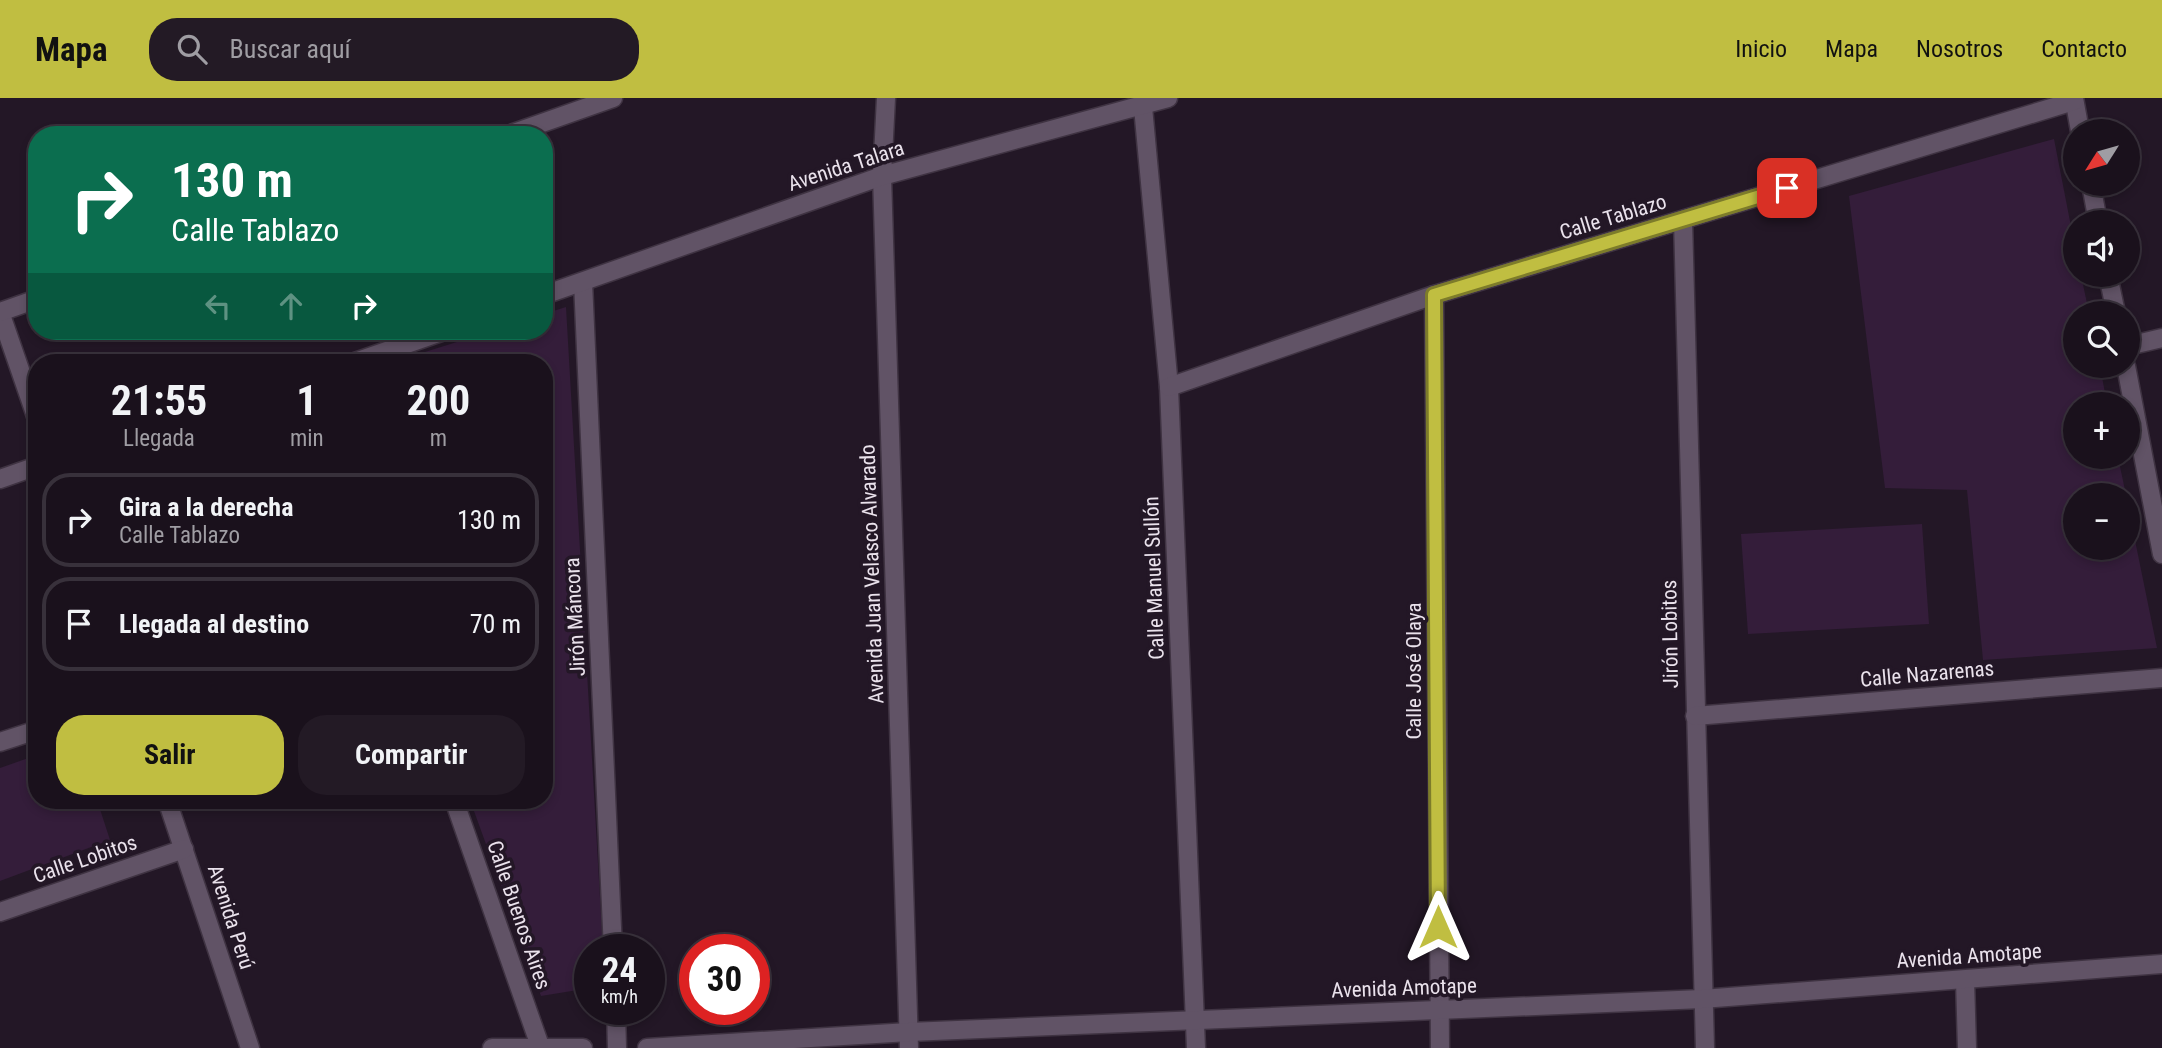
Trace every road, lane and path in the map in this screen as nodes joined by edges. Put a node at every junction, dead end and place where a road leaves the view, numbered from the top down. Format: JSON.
{"nodes":[{"id":1,"x":613,"y":98,"type":"edge"},
{"id":2,"x":886,"y":98,"type":"edge"},
{"id":3,"x":1168,"y":98,"type":"edge"},
{"id":4,"x":2074,"y":100,"type":"edge"},
{"id":5,"x":1143,"y":107,"type":"junction"},
{"id":6,"x":2078,"y":119,"type":"edge"},
{"id":7,"x":534,"y":126,"type":"edge"},
{"id":8,"x":882,"y":176,"type":"junction"},
{"id":9,"x":1683,"y":220,"type":"junction"},
{"id":10,"x":583,"y":282,"type":"junction"},
{"id":11,"x":553,"y":292,"type":"edge"},
{"id":12,"x":1434,"y":295,"type":"junction"},
{"id":13,"x":28,"y":302,"type":"edge"},
{"id":14,"x":0,"y":312,"type":"edge"},
{"id":15,"x":2162,"y":338,"type":"edge"},
{"id":16,"x":418,"y":340,"type":"edge"},
{"id":17,"x":2140,"y":343,"type":"edge"},
{"id":18,"x":378,"y":354,"type":"edge"},
{"id":19,"x":2129,"y":378,"type":"edge"},
{"id":20,"x":1168,"y":387,"type":"junction"},
{"id":21,"x":28,"y":393,"type":"edge"},
{"id":22,"x":28,"y":469,"type":"edge"},
{"id":23,"x":0,"y":479,"type":"edge"},
{"id":24,"x":2159,"y":523,"type":"edge"},
{"id":25,"x":2162,"y":554,"type":"edge"},
{"id":26,"x":2162,"y":678,"type":"edge"},
{"id":27,"x":1695,"y":716,"type":"junction"},
{"id":28,"x":28,"y":733,"type":"edge"},
{"id":29,"x":0,"y":742,"type":"edge"},
{"id":30,"x":170,"y":809,"type":"edge"},
{"id":31,"x":457,"y":809,"type":"edge"},
{"id":32,"x":184,"y":849,"type":"junction"},
{"id":33,"x":0,"y":912,"type":"edge"},
{"id":34,"x":612,"y":934,"type":"edge"},
{"id":35,"x":2162,"y":964,"type":"edge"},
{"id":36,"x":1965,"y":979,"type":"junction"},
{"id":37,"x":1702,"y":999,"type":"junction"},
{"id":38,"x":1439,"y":1010,"type":"junction"},
{"id":39,"x":1195,"y":1020,"type":"junction"},
{"id":40,"x":616,"y":1025,"type":"edge"},
{"id":41,"x":909,"y":1040,"type":"edge"},
{"id":42,"x":540,"y":1046,"type":"junction"},
{"id":43,"x":250,"y":1048,"type":"edge"},
{"id":44,"x":492,"y":1048,"type":"edge"},
{"id":45,"x":583,"y":1048,"type":"edge"},
{"id":46,"x":617,"y":1048,"type":"edge"},
{"id":47,"x":647,"y":1048,"type":"edge"},
{"id":48,"x":1196,"y":1048,"type":"edge"},
{"id":49,"x":1440,"y":1048,"type":"edge"},
{"id":50,"x":1705,"y":1048,"type":"edge"},
{"id":51,"x":1967,"y":1048,"type":"edge"}],
"edges":[{"from":1,"to":7,"type":"street"},
{"from":2,"to":8,"type":"street","name":"Avenida Juan Velasco Alvarado"},
{"from":3,"to":5,"type":"street","name":"Avenida Talara"},
{"from":4,"to":6,"type":"street"},
{"from":4,"to":9,"type":"street","name":"Calle Tablazo"},
{"from":5,"to":8,"type":"street","name":"Avenida Talara"},
{"from":5,"to":20,"type":"street","name":"Calle Manuel Sullón"},
{"from":8,"to":10,"type":"street","name":"Avenida Talara"},
{"from":8,"to":41,"type":"street","name":"Avenida Juan Velasco Alvarado"},
{"from":9,"to":12,"type":"street","name":"Calle Tablazo"},
{"from":9,"to":27,"type":"street","name":"Jirón Lobitos"},
{"from":10,"to":11,"type":"street","name":"Avenida Talara"},
{"from":10,"to":34,"type":"street","name":"Jirón Máncora"},
{"from":12,"to":20,"type":"street","name":"Calle Tablazo"},
{"from":12,"to":38,"type":"street","name":"Calle José Olaya"},
{"from":13,"to":14,"type":"street"},
{"from":14,"to":21,"type":"street"},
{"from":15,"to":17,"type":"street"},
{"from":16,"to":18,"type":"street"},
{"from":19,"to":24,"type":"street"},
{"from":20,"to":39,"type":"street","name":"Calle Manuel Sullón"},
{"from":22,"to":23,"type":"street"},
{"from":24,"to":25,"type":"street"},
{"from":26,"to":27,"type":"street","name":"Calle Nazarenas"},
{"from":27,"to":37,"type":"street","name":"Jirón Lobitos"},
{"from":28,"to":29,"type":"street"},
{"from":30,"to":32,"type":"street","name":"Avenida Perú"},
{"from":31,"to":42,"type":"street","name":"Calle Buenos Aires"},
{"from":32,"to":33,"type":"street","name":"Calle Lobitos"},
{"from":32,"to":43,"type":"street","name":"Avenida Perú"},
{"from":35,"to":36,"type":"street","name":"Avenida Amotape"},
{"from":36,"to":37,"type":"street","name":"Avenida Amotape"},
{"from":36,"to":51,"type":"street"},
{"from":37,"to":38,"type":"street","name":"Avenida Amotape"},
{"from":37,"to":50,"type":"street","name":"Jirón Lobitos"},
{"from":38,"to":39,"type":"street","name":"Avenida Amotape"},
{"from":38,"to":49,"type":"street","name":"Calle José Olaya"},
{"from":39,"to":41,"type":"street","name":"Avenida Amotape"},
{"from":39,"to":48,"type":"street","name":"Calle Manuel Sullón"},
{"from":40,"to":46,"type":"street"},
{"from":41,"to":47,"type":"street","name":"Avenida Amotape"},
{"from":42,"to":44,"type":"street"},
{"from":42,"to":45,"type":"street"}]}
